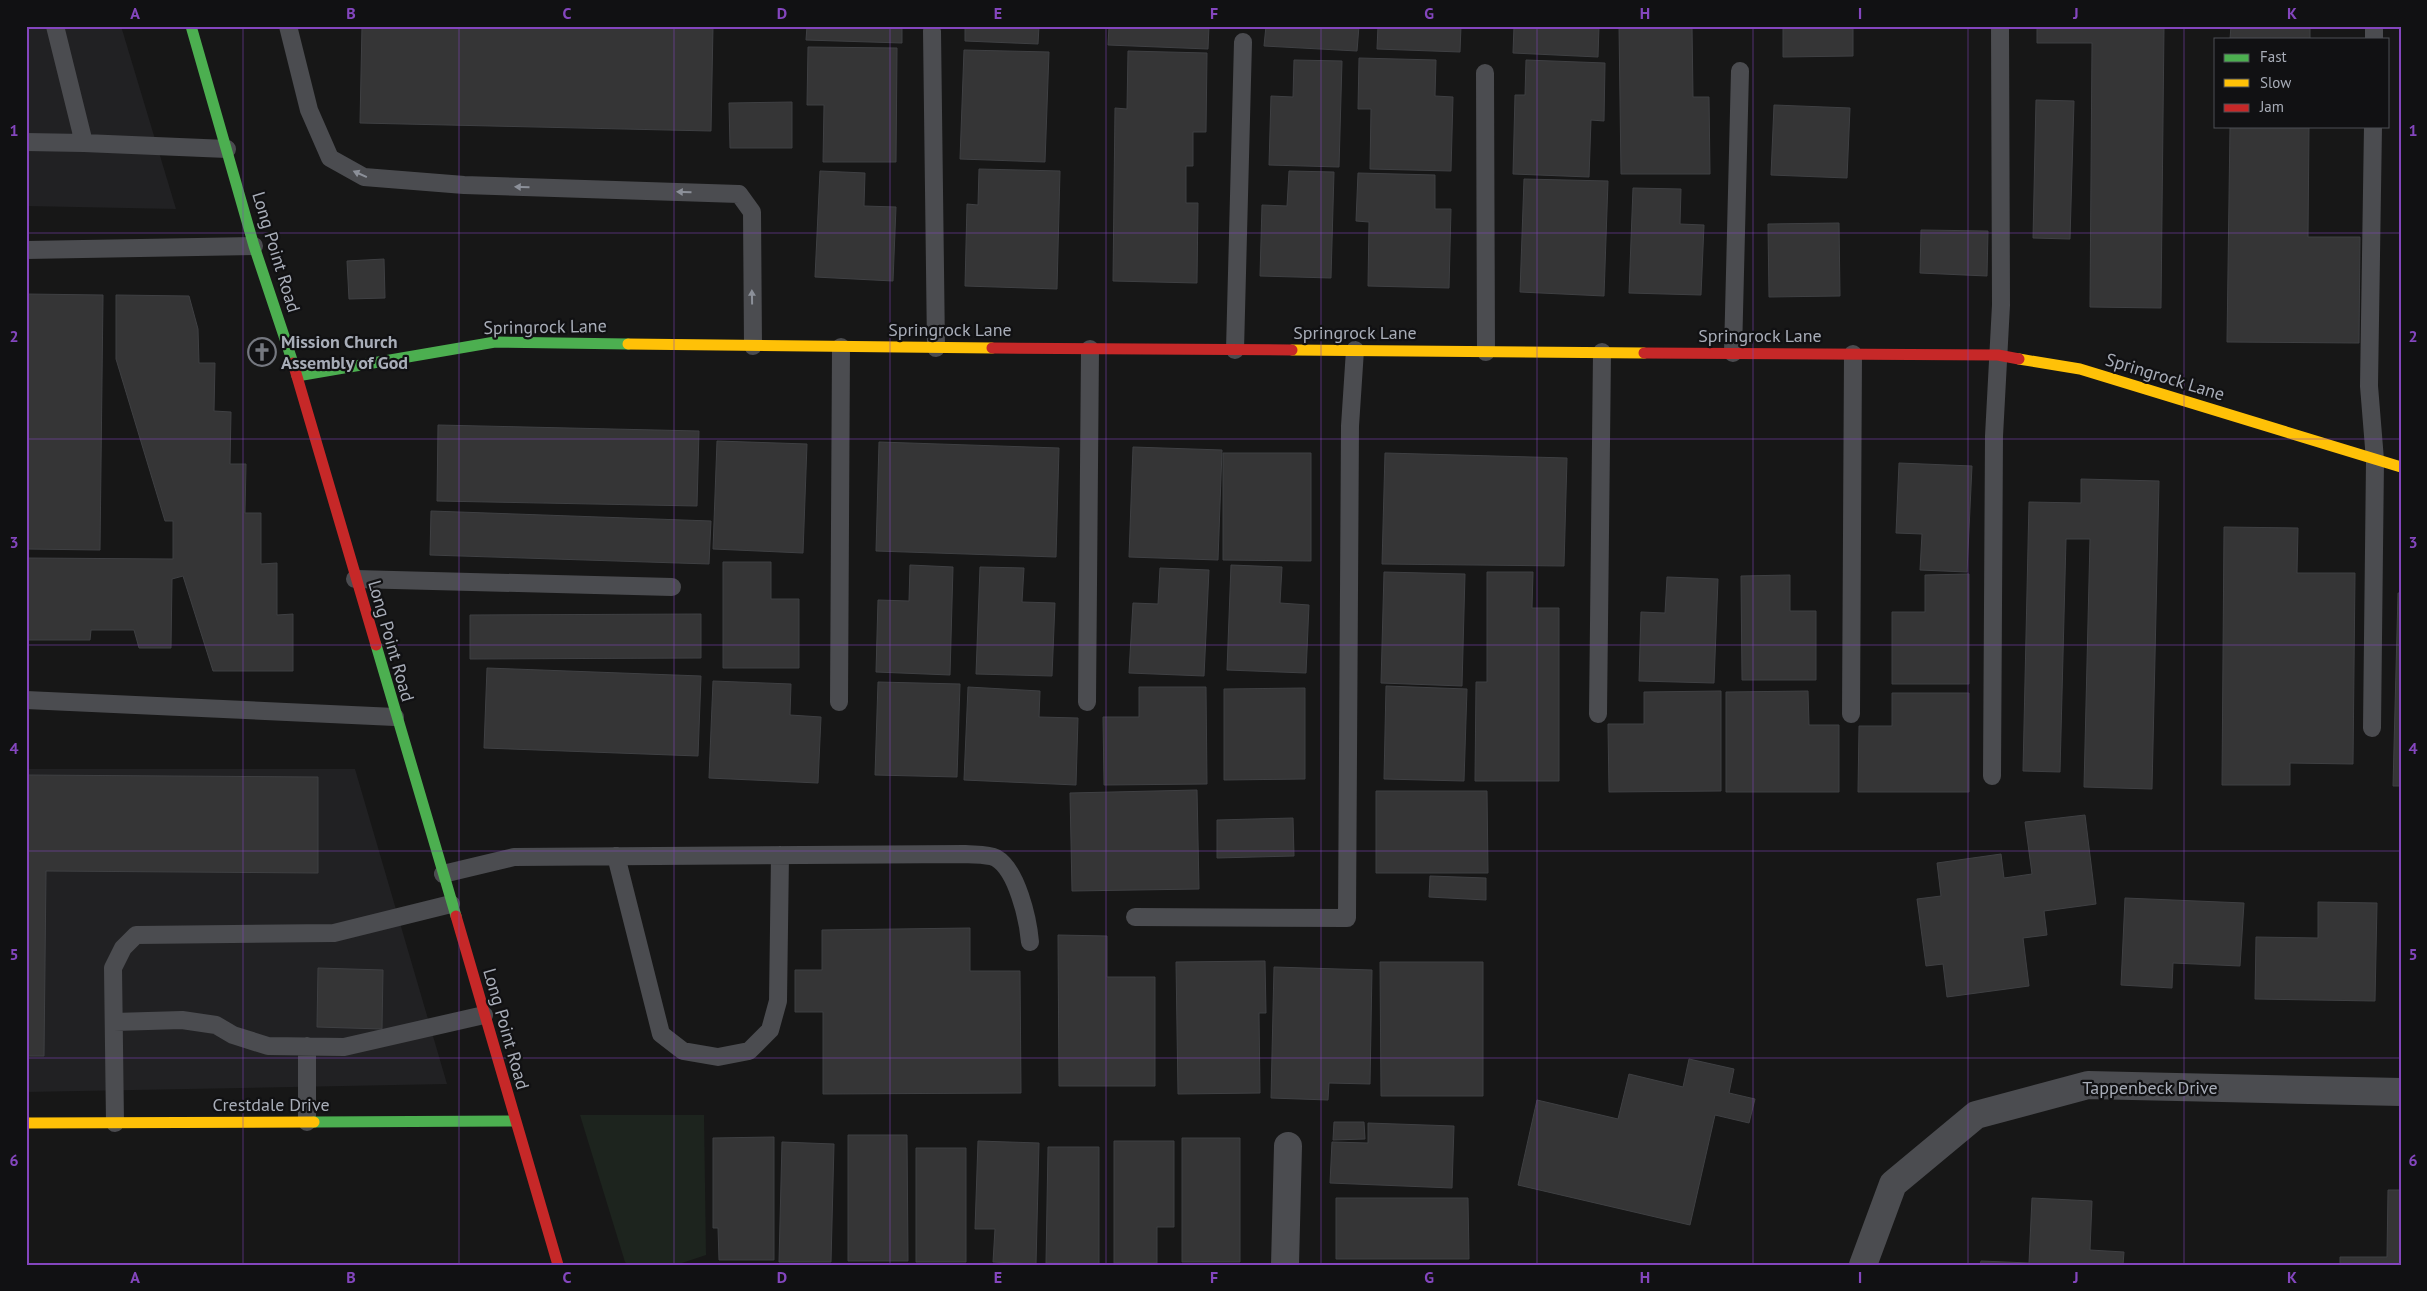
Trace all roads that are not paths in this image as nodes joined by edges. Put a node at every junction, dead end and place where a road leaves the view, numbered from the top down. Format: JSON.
{"nodes":[{"id":1,"x":55,"y":26,"type":"edge"},
{"id":2,"x":191,"y":26,"type":"edge"},
{"id":3,"x":288,"y":26,"type":"edge"},
{"id":4,"x":2000,"y":26,"type":"edge"},
{"id":5,"x":932,"y":31,"type":"dead end"},
{"id":6,"x":1243,"y":42,"type":"dead end"},
{"id":7,"x":1740,"y":71,"type":"dead end"},
{"id":8,"x":1485,"y":73,"type":"dead end"},
{"id":9,"x":2373,"y":128,"type":"edge"},
{"id":10,"x":26,"y":142,"type":"edge"},
{"id":11,"x":84,"y":143,"type":"junction"},
{"id":12,"x":227,"y":149,"type":"junction"},
{"id":13,"x":254,"y":246,"type":"junction"},
{"id":14,"x":26,"y":250,"type":"edge"},
{"id":15,"x":753,"y":346,"type":"junction"},
{"id":16,"x":841,"y":347,"type":"junction"},
{"id":17,"x":936,"y":348,"type":"junction"},
{"id":18,"x":1090,"y":349,"type":"junction"},
{"id":19,"x":1235,"y":350,"type":"junction"},
{"id":20,"x":1355,"y":350,"type":"junction"},
{"id":21,"x":1486,"y":352,"type":"junction"},
{"id":22,"x":1602,"y":352,"type":"junction"},
{"id":23,"x":1733,"y":353,"type":"junction"},
{"id":24,"x":1853,"y":354,"type":"junction"},
{"id":25,"x":1998,"y":355,"type":"junction"},
{"id":26,"x":297,"y":376,"type":"junction"},
{"id":27,"x":2375,"y":460,"type":"junction"},
{"id":28,"x":2401,"y":467,"type":"edge"},
{"id":29,"x":355,"y":579,"type":"junction"},
{"id":30,"x":672,"y":587,"type":"dead end"},
{"id":31,"x":26,"y":700,"type":"edge"},
{"id":32,"x":839,"y":702,"type":"dead end"},
{"id":33,"x":1087,"y":702,"type":"dead end"},
{"id":34,"x":1598,"y":714,"type":"dead end"},
{"id":35,"x":1851,"y":714,"type":"dead end"},
{"id":36,"x":395,"y":717,"type":"junction"},
{"id":37,"x":2372,"y":728,"type":"dead end"},
{"id":38,"x":1992,"y":776,"type":"dead end"},
{"id":39,"x":780,"y":855,"type":"junction"},
{"id":40,"x":616,"y":856,"type":"junction"},
{"id":41,"x":443,"y":874,"type":"junction"},
{"id":42,"x":451,"y":904,"type":"junction"},
{"id":43,"x":1135,"y":917,"type":"dead end"},
{"id":44,"x":1030,"y":942,"type":"dead end"},
{"id":45,"x":484,"y":1015,"type":"junction"},
{"id":46,"x":114,"y":1022,"type":"junction"},
{"id":47,"x":307,"y":1046,"type":"junction"},
{"id":48,"x":2401,"y":1092,"type":"edge"},
{"id":49,"x":515,"y":1121,"type":"junction"},
{"id":50,"x":307,"y":1122,"type":"junction"},
{"id":51,"x":26,"y":1123,"type":"edge"},
{"id":52,"x":115,"y":1123,"type":"junction"},
{"id":53,"x":1288,"y":1146,"type":"dead end"},
{"id":54,"x":558,"y":1265,"type":"edge"},
{"id":55,"x":1285,"y":1265,"type":"edge"},
{"id":56,"x":1863,"y":1265,"type":"edge"}],
"edges":[{"from":1,"to":11,"type":"lane"},
{"from":2,"to":12,"type":"street","name":"Long Point Road"},
{"from":15,"to":3,"type":"lane","one_way":true},
{"from":4,"to":25,"type":"lane"},
{"from":5,"to":17,"type":"lane"},
{"from":6,"to":19,"type":"lane"},
{"from":7,"to":23,"type":"lane"},
{"from":8,"to":21,"type":"lane"},
{"from":9,"to":27,"type":"lane"},
{"from":10,"to":11,"type":"lane"},
{"from":11,"to":12,"type":"lane"},
{"from":12,"to":13,"type":"street","name":"Long Point Road"},
{"from":13,"to":14,"type":"lane"},
{"from":13,"to":26,"type":"street","name":"Long Point Road"},
{"from":15,"to":16,"type":"street","name":"Springrock Lane"},
{"from":15,"to":26,"type":"street","name":"Springrock Lane"},
{"from":16,"to":17,"type":"street","name":"Springrock Lane"},
{"from":16,"to":32,"type":"lane"},
{"from":17,"to":18,"type":"street","name":"Springrock Lane"},
{"from":18,"to":19,"type":"street","name":"Springrock Lane"},
{"from":18,"to":33,"type":"lane"},
{"from":19,"to":20,"type":"street","name":"Springrock Lane"},
{"from":20,"to":21,"type":"street","name":"Springrock Lane"},
{"from":20,"to":43,"type":"lane"},
{"from":21,"to":22,"type":"street","name":"Springrock Lane"},
{"from":22,"to":23,"type":"street","name":"Springrock Lane"},
{"from":22,"to":34,"type":"lane"},
{"from":23,"to":24,"type":"street","name":"Springrock Lane"},
{"from":24,"to":25,"type":"street","name":"Springrock Lane"},
{"from":24,"to":35,"type":"lane"},
{"from":25,"to":27,"type":"street","name":"Springrock Lane"},
{"from":25,"to":38,"type":"lane"},
{"from":26,"to":29,"type":"street","name":"Long Point Road"},
{"from":27,"to":28,"type":"street","name":"Springrock Lane"},
{"from":27,"to":37,"type":"lane"},
{"from":29,"to":30,"type":"lane"},
{"from":29,"to":36,"type":"street","name":"Long Point Road"},
{"from":31,"to":36,"type":"lane"},
{"from":36,"to":41,"type":"street","name":"Long Point Road"},
{"from":39,"to":40,"type":"lane"},
{"from":39,"to":40,"type":"lane"},
{"from":39,"to":44,"type":"lane"},
{"from":40,"to":41,"type":"lane"},
{"from":41,"to":42,"type":"street","name":"Long Point Road"},
{"from":42,"to":45,"type":"street","name":"Long Point Road"},
{"from":42,"to":46,"type":"lane"},
{"from":45,"to":47,"type":"lane"},
{"from":45,"to":49,"type":"street","name":"Long Point Road"},
{"from":46,"to":47,"type":"lane"},
{"from":46,"to":52,"type":"lane"},
{"from":47,"to":50,"type":"lane"},
{"from":48,"to":56,"type":"street","name":"Tappenbeck Drive"},
{"from":49,"to":50,"type":"street","name":"Crestdale Drive"},
{"from":49,"to":54,"type":"street","name":"Long Point Road"},
{"from":50,"to":52,"type":"street","name":"Crestdale Drive"},
{"from":51,"to":52,"type":"street","name":"Crestdale Drive"},
{"from":53,"to":55,"type":"street"}]}
